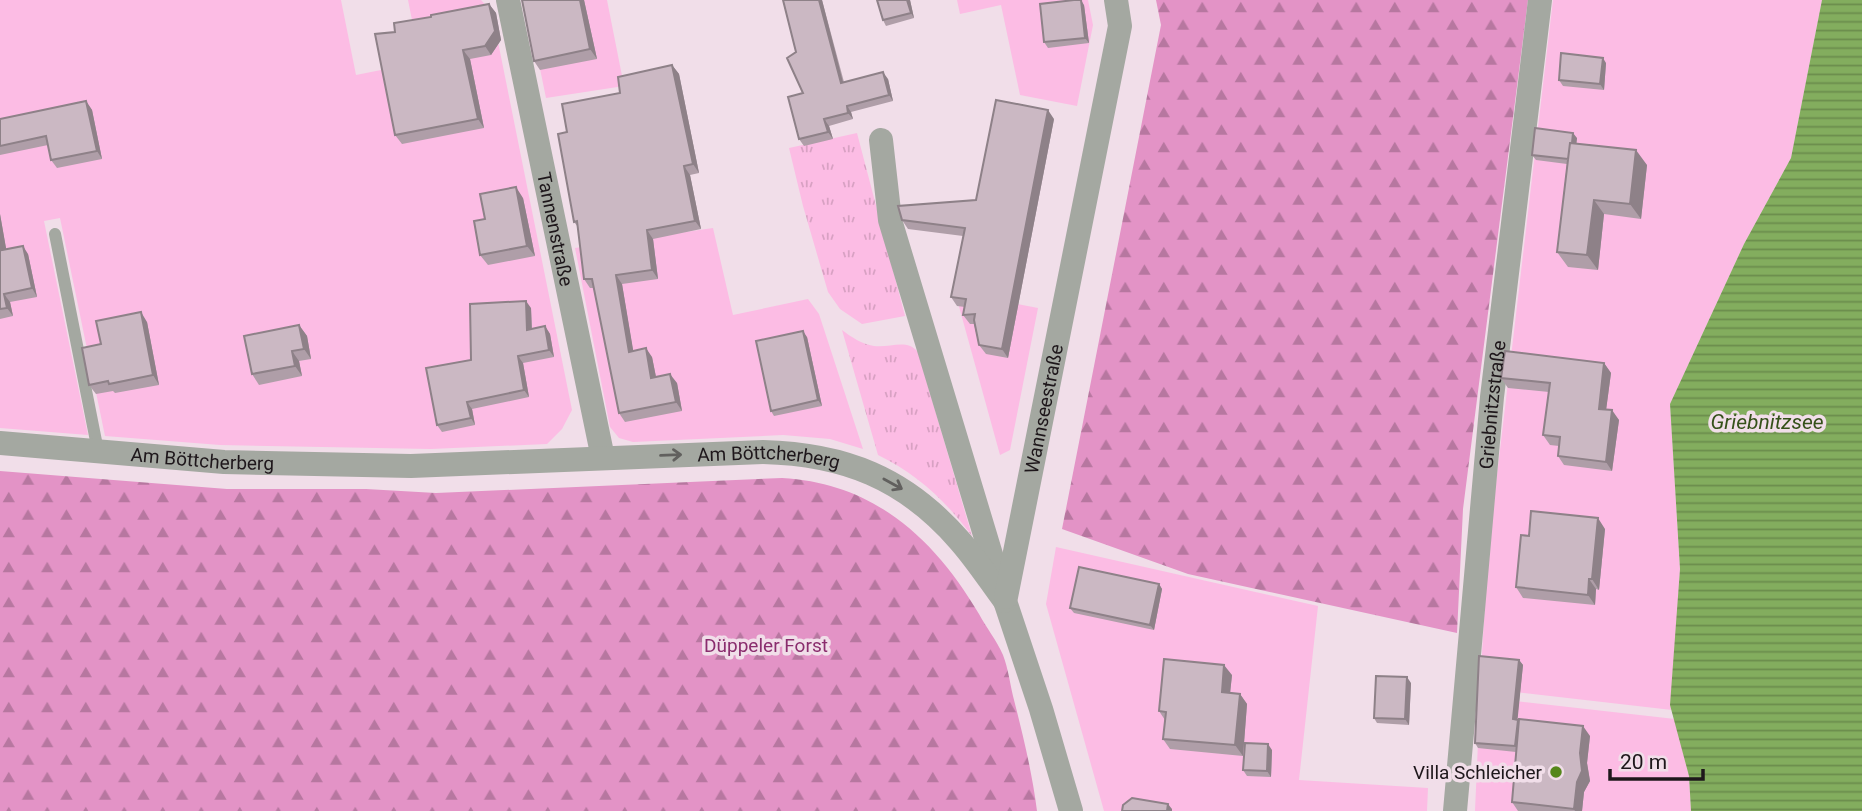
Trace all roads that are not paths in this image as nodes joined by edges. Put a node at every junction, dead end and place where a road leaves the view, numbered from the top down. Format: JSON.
{"nodes":[{"id":1,"x":508,"y":0,"type":"edge"},
{"id":2,"x":1116,"y":0,"type":"edge"},
{"id":3,"x":1540,"y":0,"type":"edge"},
{"id":4,"x":881,"y":140,"type":"dead end"},
{"id":5,"x":55,"y":234,"type":"dead end"},
{"id":6,"x":0,"y":443,"type":"edge"},
{"id":7,"x":98,"y":452,"type":"junction"},
{"id":8,"x":603,"y":458,"type":"junction"},
{"id":9,"x":1005,"y":601,"type":"junction"},
{"id":10,"x":1071,"y":811,"type":"edge"},
{"id":11,"x":1455,"y":811,"type":"edge"}],
"edges":[{"from":1,"to":8,"type":"street","name":"Tannenstraße"},
{"from":2,"to":9,"type":"street","name":"Wannseestraße"},
{"from":3,"to":11,"type":"street","name":"Griebnitzstraße"},
{"from":4,"to":9,"type":"street"},
{"from":5,"to":7,"type":"lane"},
{"from":6,"to":7,"type":"street","name":"Am Böttcherberg"},
{"from":7,"to":8,"type":"street","name":"Am Böttcherberg"},
{"from":8,"to":9,"type":"street","name":"Am Böttcherberg","one_way":true},
{"from":9,"to":10,"type":"street"}]}
